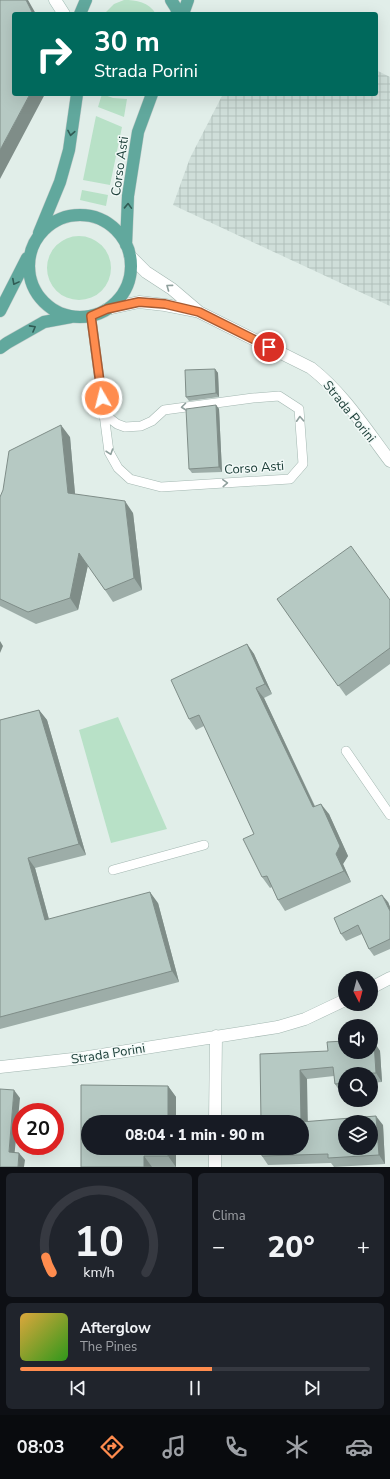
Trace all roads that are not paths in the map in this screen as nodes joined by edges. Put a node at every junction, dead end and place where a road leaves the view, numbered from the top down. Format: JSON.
{"nodes":[{"id":1,"x":55,"y":0,"type":"edge"},
{"id":2,"x":86,"y":0,"type":"edge"},
{"id":3,"x":171,"y":0,"type":"edge"},
{"id":4,"x":188,"y":0,"type":"edge"},
{"id":5,"x":63,"y":12,"type":"edge"},
{"id":6,"x":81,"y":12,"type":"edge"},
{"id":7,"x":177,"y":12,"type":"edge"},
{"id":8,"x":184,"y":12,"type":"edge"},
{"id":9,"x":77,"y":96,"type":"edge"},
{"id":10,"x":151,"y":96,"type":"edge"},
{"id":11,"x":38,"y":237,"type":"junction"},
{"id":12,"x":128,"y":251,"type":"junction"},
{"id":13,"x":30,"y":254,"type":"junction"},
{"id":14,"x":107,"y":309,"type":"junction"},
{"id":15,"x":0,"y":311,"type":"edge"},
{"id":16,"x":199,"y":312,"type":"junction"},
{"id":17,"x":91,"y":316,"type":"junction"},
{"id":18,"x":74,"y":317,"type":"junction"},
{"id":19,"x":0,"y":348,"type":"edge"},
{"id":20,"x":104,"y":414,"type":"junction"},
{"id":21,"x":390,"y":461,"type":"edge"},
{"id":22,"x":346,"y":751,"type":"dead end"},
{"id":23,"x":390,"y":815,"type":"edge"},
{"id":24,"x":204,"y":845,"type":"dead end"},
{"id":25,"x":113,"y":870,"type":"dead end"},
{"id":26,"x":390,"y":978,"type":"edge"},
{"id":27,"x":378,"y":984,"type":"edge"},
{"id":28,"x":338,"y":1003,"type":"edge"},
{"id":29,"x":216,"y":1036,"type":"junction"},
{"id":30,"x":0,"y":1067,"type":"edge"},
{"id":31,"x":215,"y":1115,"type":"edge"},
{"id":32,"x":215,"y":1155,"type":"edge"},
{"id":33,"x":215,"y":1167,"type":"edge"}],
"edges":[{"from":1,"to":5,"type":"street"},
{"from":2,"to":6,"type":"main road"},
{"from":3,"to":7,"type":"main road"},
{"from":4,"to":8,"type":"main road"},
{"from":9,"to":11,"type":"main road","one_way":true},
{"from":12,"to":10,"type":"main road","name":"Corso Asti","one_way":true},
{"from":11,"to":12,"type":"main road"},
{"from":11,"to":13,"type":"main road"},
{"from":12,"to":14,"type":"main road"},
{"from":16,"to":12,"type":"street","name":"Strada Porini","one_way":true},
{"from":13,"to":15,"type":"main road","one_way":true},
{"from":13,"to":18,"type":"main road"},
{"from":14,"to":16,"type":"street","name":"Strada Porini"},
{"from":14,"to":17,"type":"main road"},
{"from":16,"to":21,"type":"street","name":"Strada Porini"},
{"from":17,"to":18,"type":"main road"},
{"from":17,"to":20,"type":"lane","name":"Corso Asti"},
{"from":19,"to":18,"type":"main road","one_way":true},
{"from":20,"to":20,"type":"lane","name":"Corso Asti","one_way":true},
{"from":22,"to":23,"type":"lane"},
{"from":24,"to":25,"type":"lane"},
{"from":26,"to":27,"type":"street"},
{"from":28,"to":29,"type":"street","name":"Strada Porini"},
{"from":29,"to":30,"type":"street","name":"Strada Porini"},
{"from":29,"to":31,"type":"street"},
{"from":32,"to":33,"type":"street"}]}
